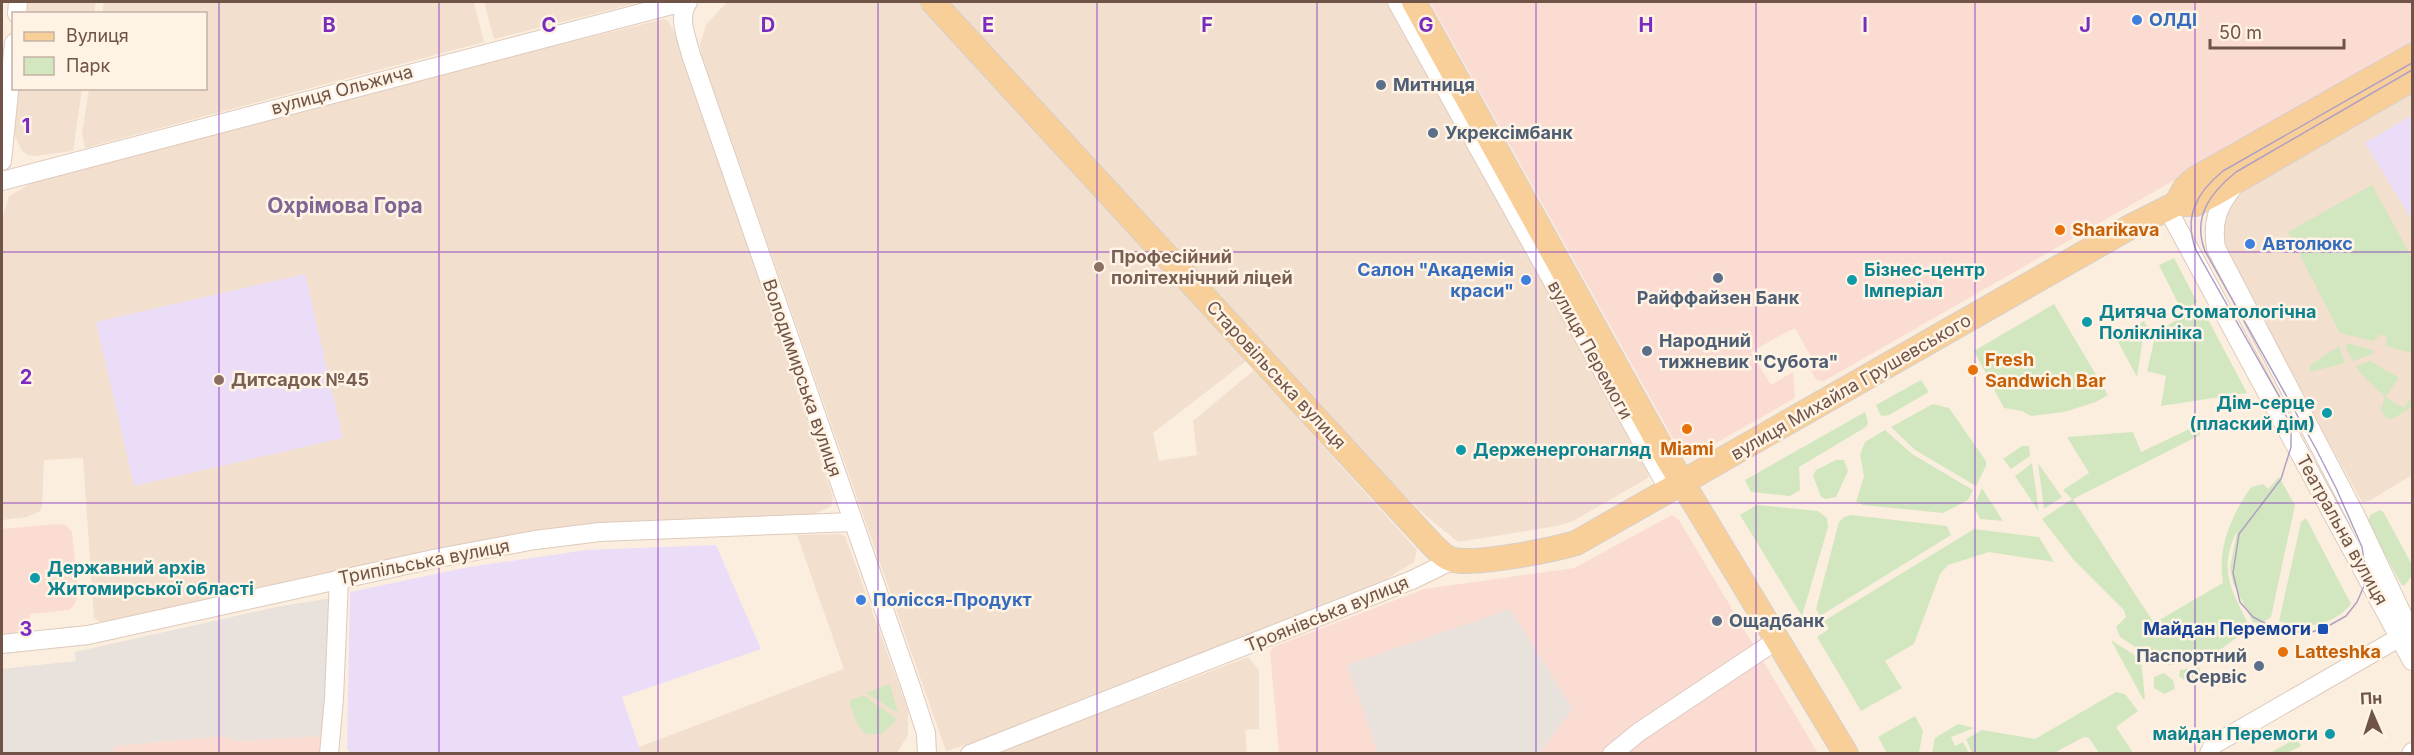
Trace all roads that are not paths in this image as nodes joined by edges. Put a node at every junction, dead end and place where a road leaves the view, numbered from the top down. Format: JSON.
{"nodes":[{"id":1,"x":685,"y":2,"type":"edge"},
{"id":2,"x":933,"y":2,"type":"edge"},
{"id":3,"x":1397,"y":2,"type":"edge"},
{"id":4,"x":1414,"y":2,"type":"edge"},
{"id":5,"x":2412,"y":56,"type":"edge"},
{"id":6,"x":12,"y":63,"type":"edge"},
{"id":7,"x":2412,"y":79,"type":"edge"},
{"id":8,"x":2,"y":161,"type":"edge"},
{"id":9,"x":2,"y":181,"type":"edge"},
{"id":10,"x":2238,"y":181,"type":"junction"},
{"id":11,"x":2172,"y":206,"type":"junction"},
{"id":12,"x":1676,"y":488,"type":"junction"},
{"id":13,"x":852,"y":522,"type":"junction"},
{"id":14,"x":1453,"y":560,"type":"junction"},
{"id":15,"x":339,"y":579,"type":"junction"},
{"id":16,"x":2407,"y":634,"type":"edge"},
{"id":17,"x":2,"y":644,"type":"edge"},
{"id":18,"x":1768,"y":646,"type":"junction"},
{"id":19,"x":2412,"y":661,"type":"edge"},
{"id":20,"x":977,"y":752,"type":"edge"},
{"id":21,"x":329,"y":753,"type":"edge"},
{"id":22,"x":927,"y":753,"type":"edge"},
{"id":23,"x":1612,"y":753,"type":"edge"},
{"id":24,"x":1832,"y":753,"type":"edge"},
{"id":25,"x":1846,"y":753,"type":"edge"},
{"id":26,"x":2209,"y":753,"type":"edge"}],
"edges":[{"from":1,"to":9,"type":"street","name":"вулиця Ольжича"},
{"from":1,"to":13,"type":"street","name":"Володимирська вулиця"},
{"from":2,"to":14,"type":"main road","name":"Старовільська вулиця"},
{"from":3,"to":12,"type":"street","name":"вулиця Перемоги"},
{"from":4,"to":12,"type":"main road","name":"вулиця Перемоги"},
{"from":5,"to":11,"type":"main road","name":"вулиця Михайла Грушевського"},
{"from":6,"to":8,"type":"street"},
{"from":7,"to":10,"type":"main road","name":"вулиця Михайла Грушевського"},
{"from":10,"to":11,"type":"main road","name":"вулиця Михайла Грушевського"},
{"from":10,"to":16,"type":"street","name":"Театральна вулиця"},
{"from":11,"to":12,"type":"main road","name":"вулиця Михайла Грушевського"},
{"from":11,"to":16,"type":"street","name":"Театральна вулиця"},
{"from":12,"to":14,"type":"main road","name":"Троянівська вулиця"},
{"from":12,"to":18,"type":"main road","name":"вулиця Перемоги"},
{"from":12,"to":25,"type":"main road","name":"вулиця Перемоги"},
{"from":13,"to":15,"type":"street","name":"Трипільська вулиця"},
{"from":13,"to":22,"type":"street","name":"Володимирська вулиця"},
{"from":14,"to":20,"type":"street","name":"Троянівська вулиця"},
{"from":15,"to":17,"type":"street","name":"Трипільська вулиця"},
{"from":15,"to":21,"type":"street"},
{"from":16,"to":19,"type":"street","name":"Театральна вулиця"},
{"from":16,"to":26,"type":"street"},
{"from":18,"to":23,"type":"street"},
{"from":18,"to":24,"type":"main road","name":"вулиця Перемоги"}]}
